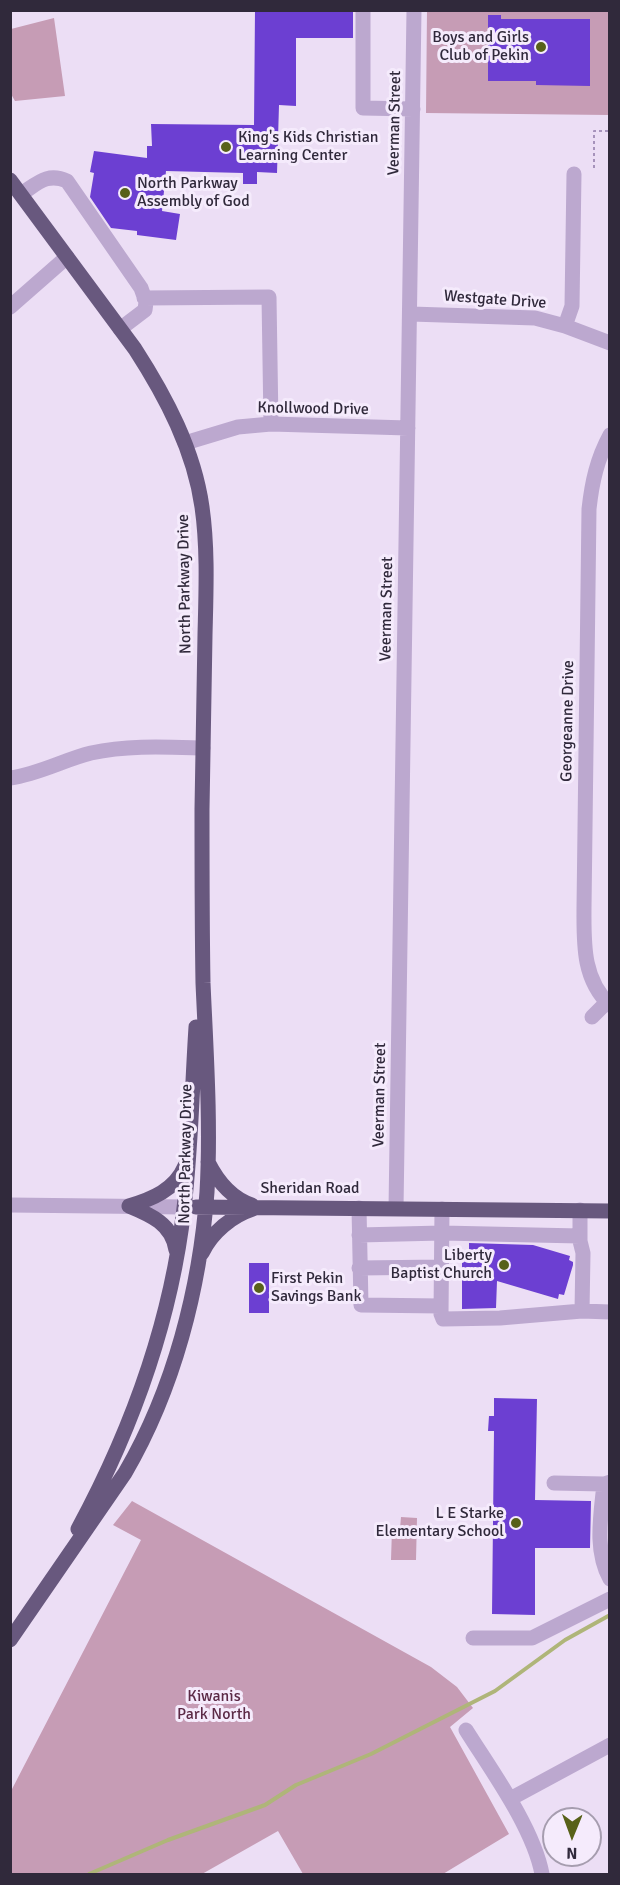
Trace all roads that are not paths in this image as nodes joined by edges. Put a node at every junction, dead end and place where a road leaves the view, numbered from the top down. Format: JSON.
{"nodes":[{"id":1,"x":363,"y":10,"type":"edge"},
{"id":2,"x":414,"y":10,"type":"edge"},
{"id":3,"x":413,"y":109,"type":"junction"},
{"id":4,"x":574,"y":174,"type":"dead end"},
{"id":5,"x":10,"y":180,"type":"edge"},
{"id":6,"x":21,"y":194,"type":"junction"},
{"id":7,"x":67,"y":257,"type":"junction"},
{"id":8,"x":144,"y":298,"type":"junction"},
{"id":9,"x":10,"y":307,"type":"edge"},
{"id":10,"x":411,"y":314,"type":"junction"},
{"id":11,"x":565,"y":326,"type":"junction"},
{"id":12,"x":120,"y":329,"type":"junction"},
{"id":13,"x":609,"y":343,"type":"edge"},
{"id":14,"x":271,"y":424,"type":"junction"},
{"id":15,"x":408,"y":428,"type":"junction"},
{"id":16,"x":609,"y":435,"type":"edge"},
{"id":17,"x":185,"y":443,"type":"junction"},
{"id":18,"x":203,"y":748,"type":"junction"},
{"id":19,"x":10,"y":778,"type":"edge"},
{"id":20,"x":202,"y":935,"type":"junction"},
{"id":21,"x":608,"y":1003,"type":"edge"},
{"id":22,"x":591,"y":1017,"type":"dead end"},
{"id":23,"x":207,"y":1160,"type":"junction"},
{"id":24,"x":188,"y":1161,"type":"junction"},
{"id":25,"x":10,"y":1205,"type":"edge"},
{"id":26,"x":129,"y":1206,"type":"junction"},
{"id":27,"x":184,"y":1207,"type":"junction"},
{"id":28,"x":205,"y":1207,"type":"junction"},
{"id":29,"x":257,"y":1207,"type":"junction"},
{"id":30,"x":359,"y":1208,"type":"junction"},
{"id":31,"x":396,"y":1208,"type":"junction"},
{"id":32,"x":442,"y":1209,"type":"junction"},
{"id":33,"x":580,"y":1210,"type":"junction"},
{"id":34,"x":609,"y":1211,"type":"edge"},
{"id":35,"x":442,"y":1233,"type":"junction"},
{"id":36,"x":359,"y":1235,"type":"junction"},
{"id":37,"x":580,"y":1236,"type":"junction"},
{"id":38,"x":177,"y":1256,"type":"junction"},
{"id":39,"x":198,"y":1261,"type":"junction"},
{"id":40,"x":359,"y":1268,"type":"junction"},
{"id":41,"x":442,"y":1268,"type":"junction"},
{"id":42,"x":441,"y":1306,"type":"junction"},
{"id":43,"x":582,"y":1311,"type":"junction"},
{"id":44,"x":609,"y":1312,"type":"edge"},
{"id":45,"x":554,"y":1483,"type":"dead end"},
{"id":46,"x":607,"y":1483,"type":"edge"},
{"id":47,"x":609,"y":1579,"type":"edge"},
{"id":48,"x":46,"y":1587,"type":"junction"},
{"id":49,"x":609,"y":1599,"type":"edge"},
{"id":50,"x":473,"y":1638,"type":"dead end"},
{"id":51,"x":10,"y":1640,"type":"edge"},
{"id":52,"x":466,"y":1730,"type":"dead end"},
{"id":53,"x":609,"y":1744,"type":"edge"},
{"id":54,"x":510,"y":1799,"type":"junction"},
{"id":55,"x":542,"y":1875,"type":"edge"}],
"edges":[{"from":1,"to":3,"type":"street"},
{"from":2,"to":3,"type":"street","name":"Veerman Street"},
{"from":3,"to":10,"type":"street","name":"Veerman Street"},
{"from":4,"to":11,"type":"street"},
{"from":5,"to":6,"type":"main road","name":"North Parkway Drive"},
{"from":6,"to":7,"type":"main road","name":"North Parkway Drive"},
{"from":6,"to":8,"type":"street"},
{"from":7,"to":9,"type":"street"},
{"from":7,"to":12,"type":"main road","name":"North Parkway Drive"},
{"from":8,"to":12,"type":"street"},
{"from":8,"to":14,"type":"street"},
{"from":10,"to":11,"type":"street","name":"Westgate Drive"},
{"from":10,"to":15,"type":"street","name":"Veerman Street"},
{"from":11,"to":13,"type":"street","name":"Westgate Drive"},
{"from":12,"to":17,"type":"main road","name":"North Parkway Drive"},
{"from":14,"to":15,"type":"street","name":"Knollwood Drive"},
{"from":14,"to":17,"type":"street","name":"Knollwood Drive"},
{"from":15,"to":31,"type":"street","name":"Veerman Street"},
{"from":16,"to":21,"type":"street","name":"Georgeanne Drive"},
{"from":17,"to":18,"type":"main road","name":"North Parkway Drive"},
{"from":18,"to":19,"type":"street"},
{"from":18,"to":20,"type":"main road","name":"North Parkway Drive"},
{"from":20,"to":23,"type":"main road","name":"North Parkway Drive"},
{"from":20,"to":24,"type":"main road","name":"North Parkway Drive"},
{"from":21,"to":22,"type":"street"},
{"from":23,"to":28,"type":"main road","name":"North Parkway Drive"},
{"from":23,"to":29,"type":"main road"},
{"from":24,"to":26,"type":"main road"},
{"from":24,"to":27,"type":"main road","name":"North Parkway Drive"},
{"from":25,"to":26,"type":"street","name":"Sheridan Road"},
{"from":26,"to":27,"type":"street","name":"Sheridan Road"},
{"from":26,"to":38,"type":"main road"},
{"from":27,"to":28,"type":"main road","name":"Sheridan Road"},
{"from":27,"to":38,"type":"main road","name":"North Parkway Drive"},
{"from":28,"to":29,"type":"main road","name":"Sheridan Road"},
{"from":28,"to":39,"type":"main road","name":"North Parkway Drive"},
{"from":29,"to":30,"type":"main road","name":"Sheridan Road"},
{"from":29,"to":39,"type":"main road"},
{"from":30,"to":31,"type":"main road","name":"Sheridan Road"},
{"from":30,"to":36,"type":"street"},
{"from":31,"to":32,"type":"main road","name":"Sheridan Road"},
{"from":32,"to":33,"type":"main road","name":"Sheridan Road"},
{"from":32,"to":35,"type":"street"},
{"from":33,"to":34,"type":"main road","name":"Sheridan Road"},
{"from":33,"to":37,"type":"street"},
{"from":35,"to":36,"type":"street"},
{"from":35,"to":37,"type":"street"},
{"from":35,"to":41,"type":"street"},
{"from":36,"to":40,"type":"street"},
{"from":37,"to":43,"type":"street"},
{"from":38,"to":48,"type":"main road","name":"North Parkway Drive"},
{"from":39,"to":48,"type":"main road","name":"North Parkway Drive"},
{"from":40,"to":41,"type":"street"},
{"from":40,"to":42,"type":"street"},
{"from":41,"to":42,"type":"street"},
{"from":42,"to":43,"type":"street"},
{"from":43,"to":44,"type":"street"},
{"from":45,"to":46,"type":"street"},
{"from":46,"to":47,"type":"street"},
{"from":48,"to":51,"type":"main road","name":"North Parkway Drive"},
{"from":49,"to":50,"type":"street"},
{"from":52,"to":54,"type":"street"},
{"from":53,"to":54,"type":"street"},
{"from":54,"to":55,"type":"street"}]}
